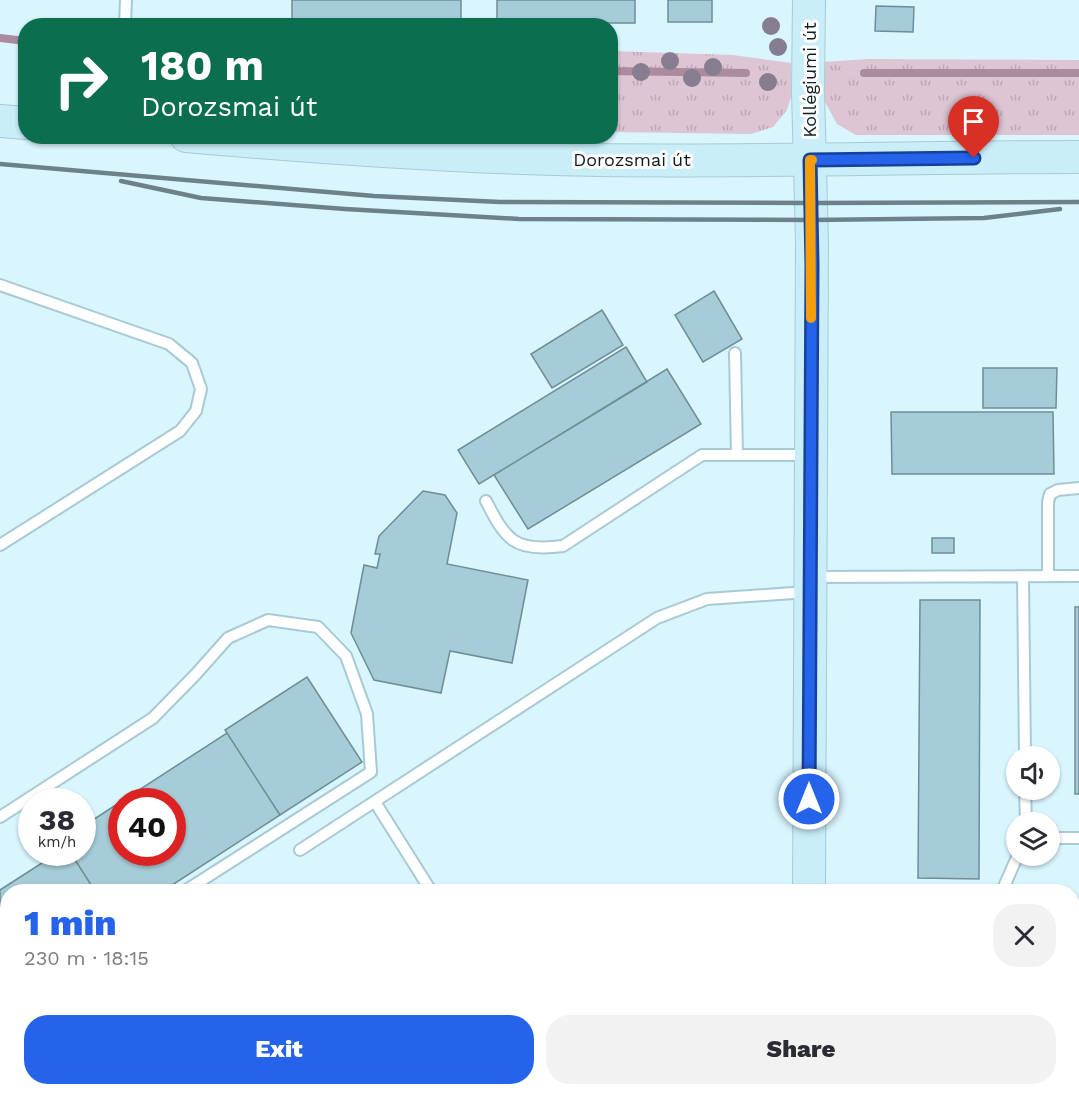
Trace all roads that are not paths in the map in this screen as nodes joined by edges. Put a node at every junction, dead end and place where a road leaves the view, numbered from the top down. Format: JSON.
{"nodes":[{"id":1,"x":126,"y":0,"type":"edge"},
{"id":2,"x":809,"y":0,"type":"edge"},
{"id":3,"x":125,"y":18,"type":"edge"},
{"id":4,"x":0,"y":121,"type":"edge"},
{"id":5,"x":18,"y":122,"type":"edge"},
{"id":6,"x":272,"y":144,"type":"edge"},
{"id":7,"x":1079,"y":157,"type":"edge"},
{"id":8,"x":810,"y":160,"type":"junction"},
{"id":9,"x":0,"y":285,"type":"edge"},
{"id":10,"x":735,"y":353,"type":"dead end"},
{"id":11,"x":737,"y":455,"type":"junction"},
{"id":12,"x":811,"y":455,"type":"junction"},
{"id":13,"x":1079,"y":488,"type":"edge"},
{"id":14,"x":486,"y":501,"type":"dead end"},
{"id":15,"x":0,"y":545,"type":"edge"},
{"id":16,"x":1048,"y":576,"type":"junction"},
{"id":17,"x":1079,"y":576,"type":"edge"},
{"id":18,"x":1023,"y":577,"type":"junction"},
{"id":19,"x":810,"y":584,"type":"junction"},
{"id":20,"x":1025,"y":746,"type":"edge"},
{"id":21,"x":375,"y":802,"type":"junction"},
{"id":22,"x":0,"y":817,"type":"edge"},
{"id":23,"x":1060,"y":838,"type":"edge"},
{"id":24,"x":1079,"y":838,"type":"edge"},
{"id":25,"x":300,"y":850,"type":"dead end"},
{"id":26,"x":1013,"y":866,"type":"edge"},
{"id":27,"x":196,"y":884,"type":"edge"},
{"id":28,"x":427,"y":884,"type":"edge"},
{"id":29,"x":809,"y":884,"type":"edge"},
{"id":30,"x":1005,"y":884,"type":"edge"}],
"edges":[{"from":1,"to":3,"type":"lane"},
{"from":2,"to":8,"type":"main road","name":"Kollégiumi út"},
{"from":4,"to":5,"type":"main road"},
{"from":6,"to":8,"type":"main road","name":"Dorozsmai út"},
{"from":7,"to":8,"type":"main road","name":"Dorozsmai út"},
{"from":8,"to":12,"type":"main road","name":"Kollégiumi út"},
{"from":9,"to":15,"type":"lane"},
{"from":10,"to":11,"type":"lane"},
{"from":11,"to":12,"type":"lane"},
{"from":11,"to":14,"type":"lane"},
{"from":12,"to":19,"type":"main road","name":"Kollégiumi út"},
{"from":13,"to":16,"type":"lane"},
{"from":16,"to":17,"type":"lane"},
{"from":16,"to":18,"type":"lane"},
{"from":18,"to":19,"type":"lane"},
{"from":18,"to":20,"type":"lane"},
{"from":19,"to":21,"type":"lane"},
{"from":19,"to":29,"type":"main road","name":"Kollégiumi út"},
{"from":21,"to":25,"type":"lane"},
{"from":21,"to":28,"type":"lane"},
{"from":22,"to":27,"type":"lane"},
{"from":23,"to":24,"type":"lane"},
{"from":26,"to":30,"type":"lane"}]}
